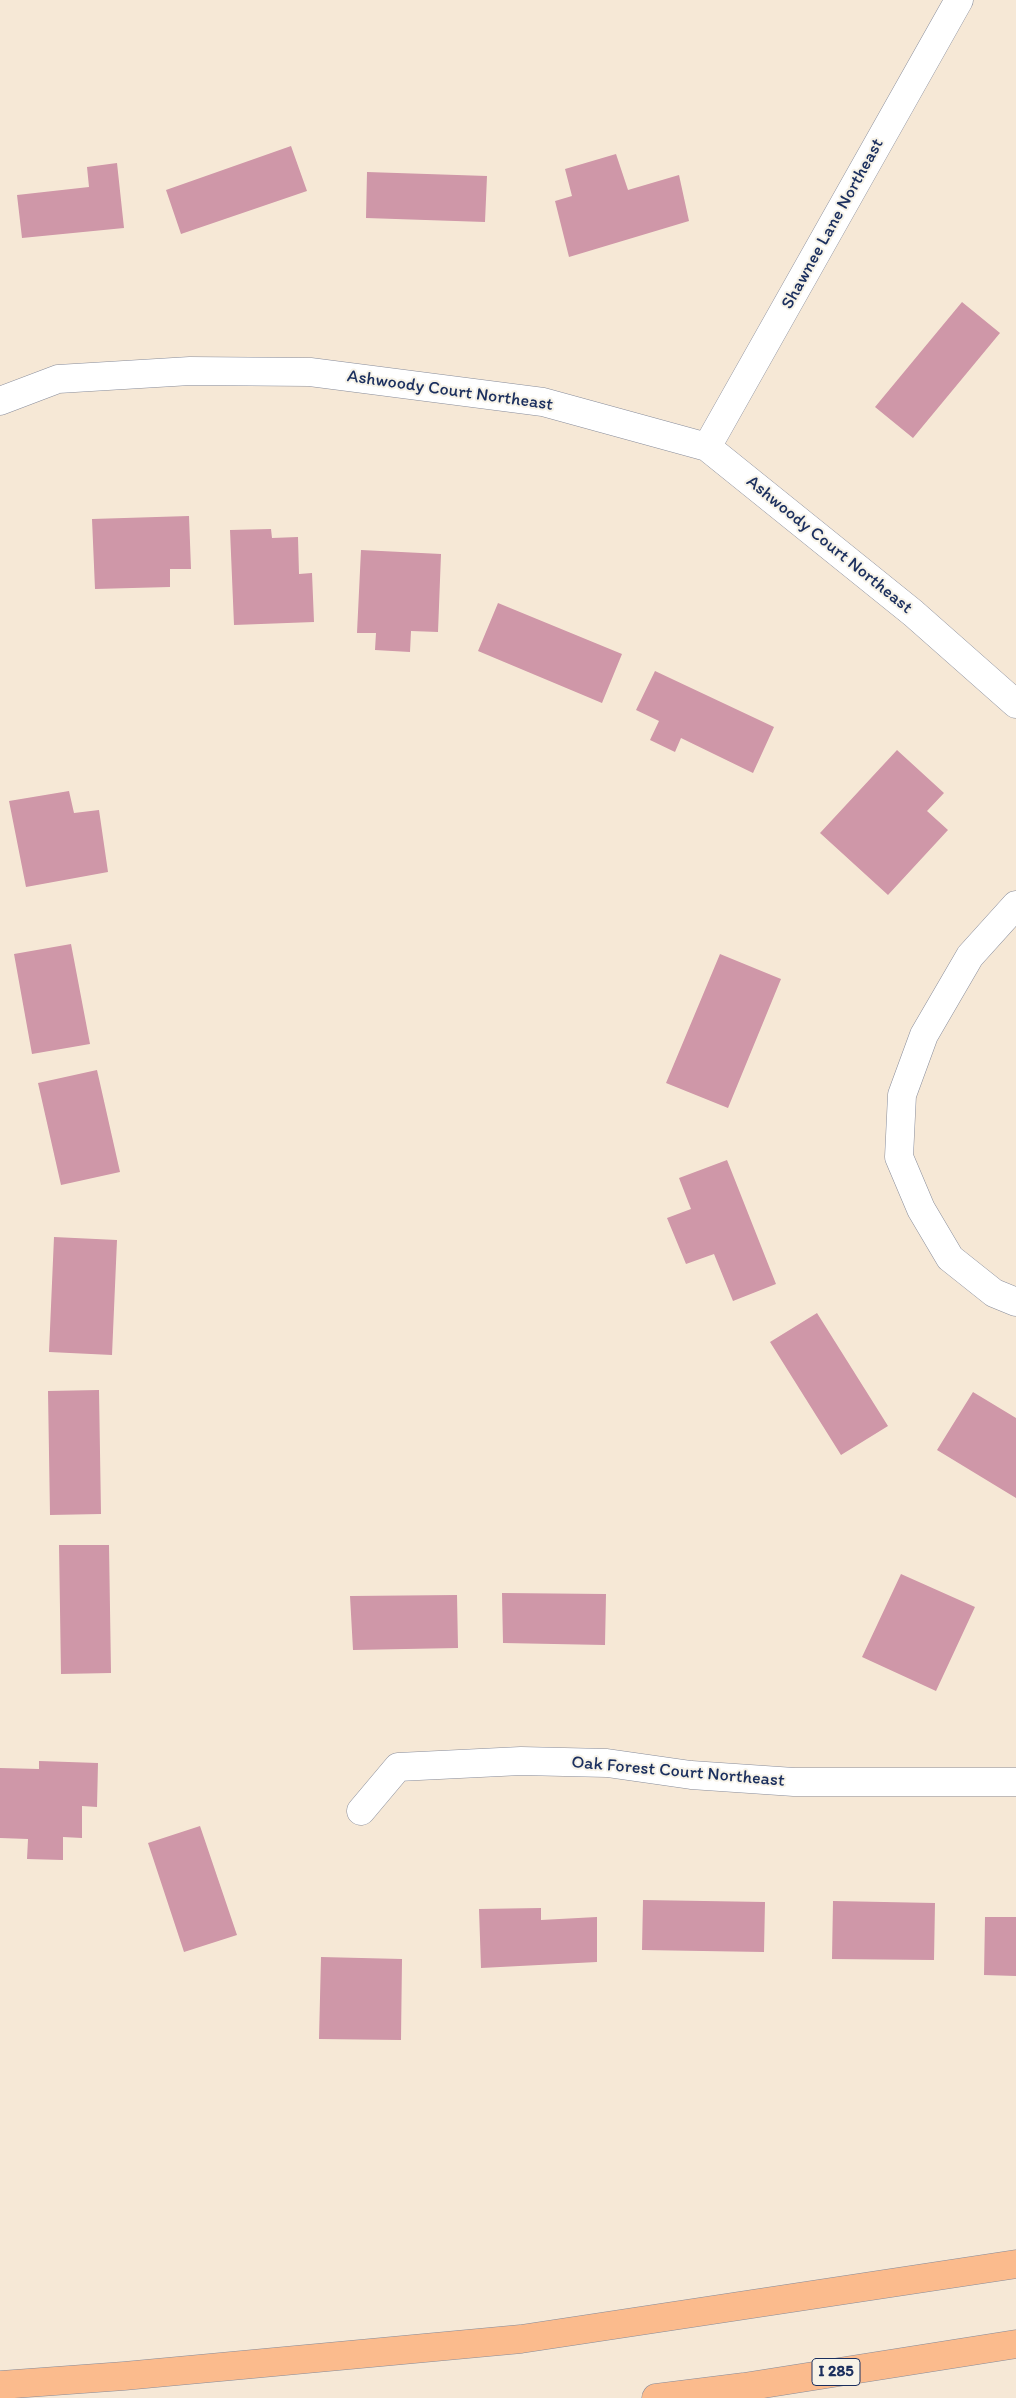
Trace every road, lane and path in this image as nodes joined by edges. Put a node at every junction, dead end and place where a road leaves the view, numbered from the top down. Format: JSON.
{"nodes":[{"id":1,"x":959,"y":0,"type":"edge"},
{"id":2,"x":0,"y":401,"type":"edge"},
{"id":3,"x":707,"y":447,"type":"junction"},
{"id":4,"x":1016,"y":704,"type":"edge"},
{"id":5,"x":1016,"y":905,"type":"edge"},
{"id":6,"x":1016,"y":1302,"type":"edge"},
{"id":7,"x":1016,"y":1782,"type":"edge"},
{"id":8,"x":361,"y":1811,"type":"dead end"},
{"id":9,"x":1016,"y":2264,"type":"edge"},
{"id":10,"x":1016,"y":2344,"type":"edge"},
{"id":11,"x":0,"y":2385,"type":"edge"},
{"id":12,"x":656,"y":2398,"type":"edge"}],
"edges":[{"from":1,"to":3,"type":"street","name":"Shawnee Lane Northeast"},
{"from":2,"to":3,"type":"street","name":"Ashwoody Court Northeast"},
{"from":3,"to":4,"type":"street","name":"Ashwoody Court Northeast"},
{"from":5,"to":6,"type":"street"},
{"from":7,"to":8,"type":"street","name":"Oak Forest Court Northeast"},
{"from":9,"to":11,"type":"highway"},
{"from":10,"to":12,"type":"highway","number":"I 285"}]}
